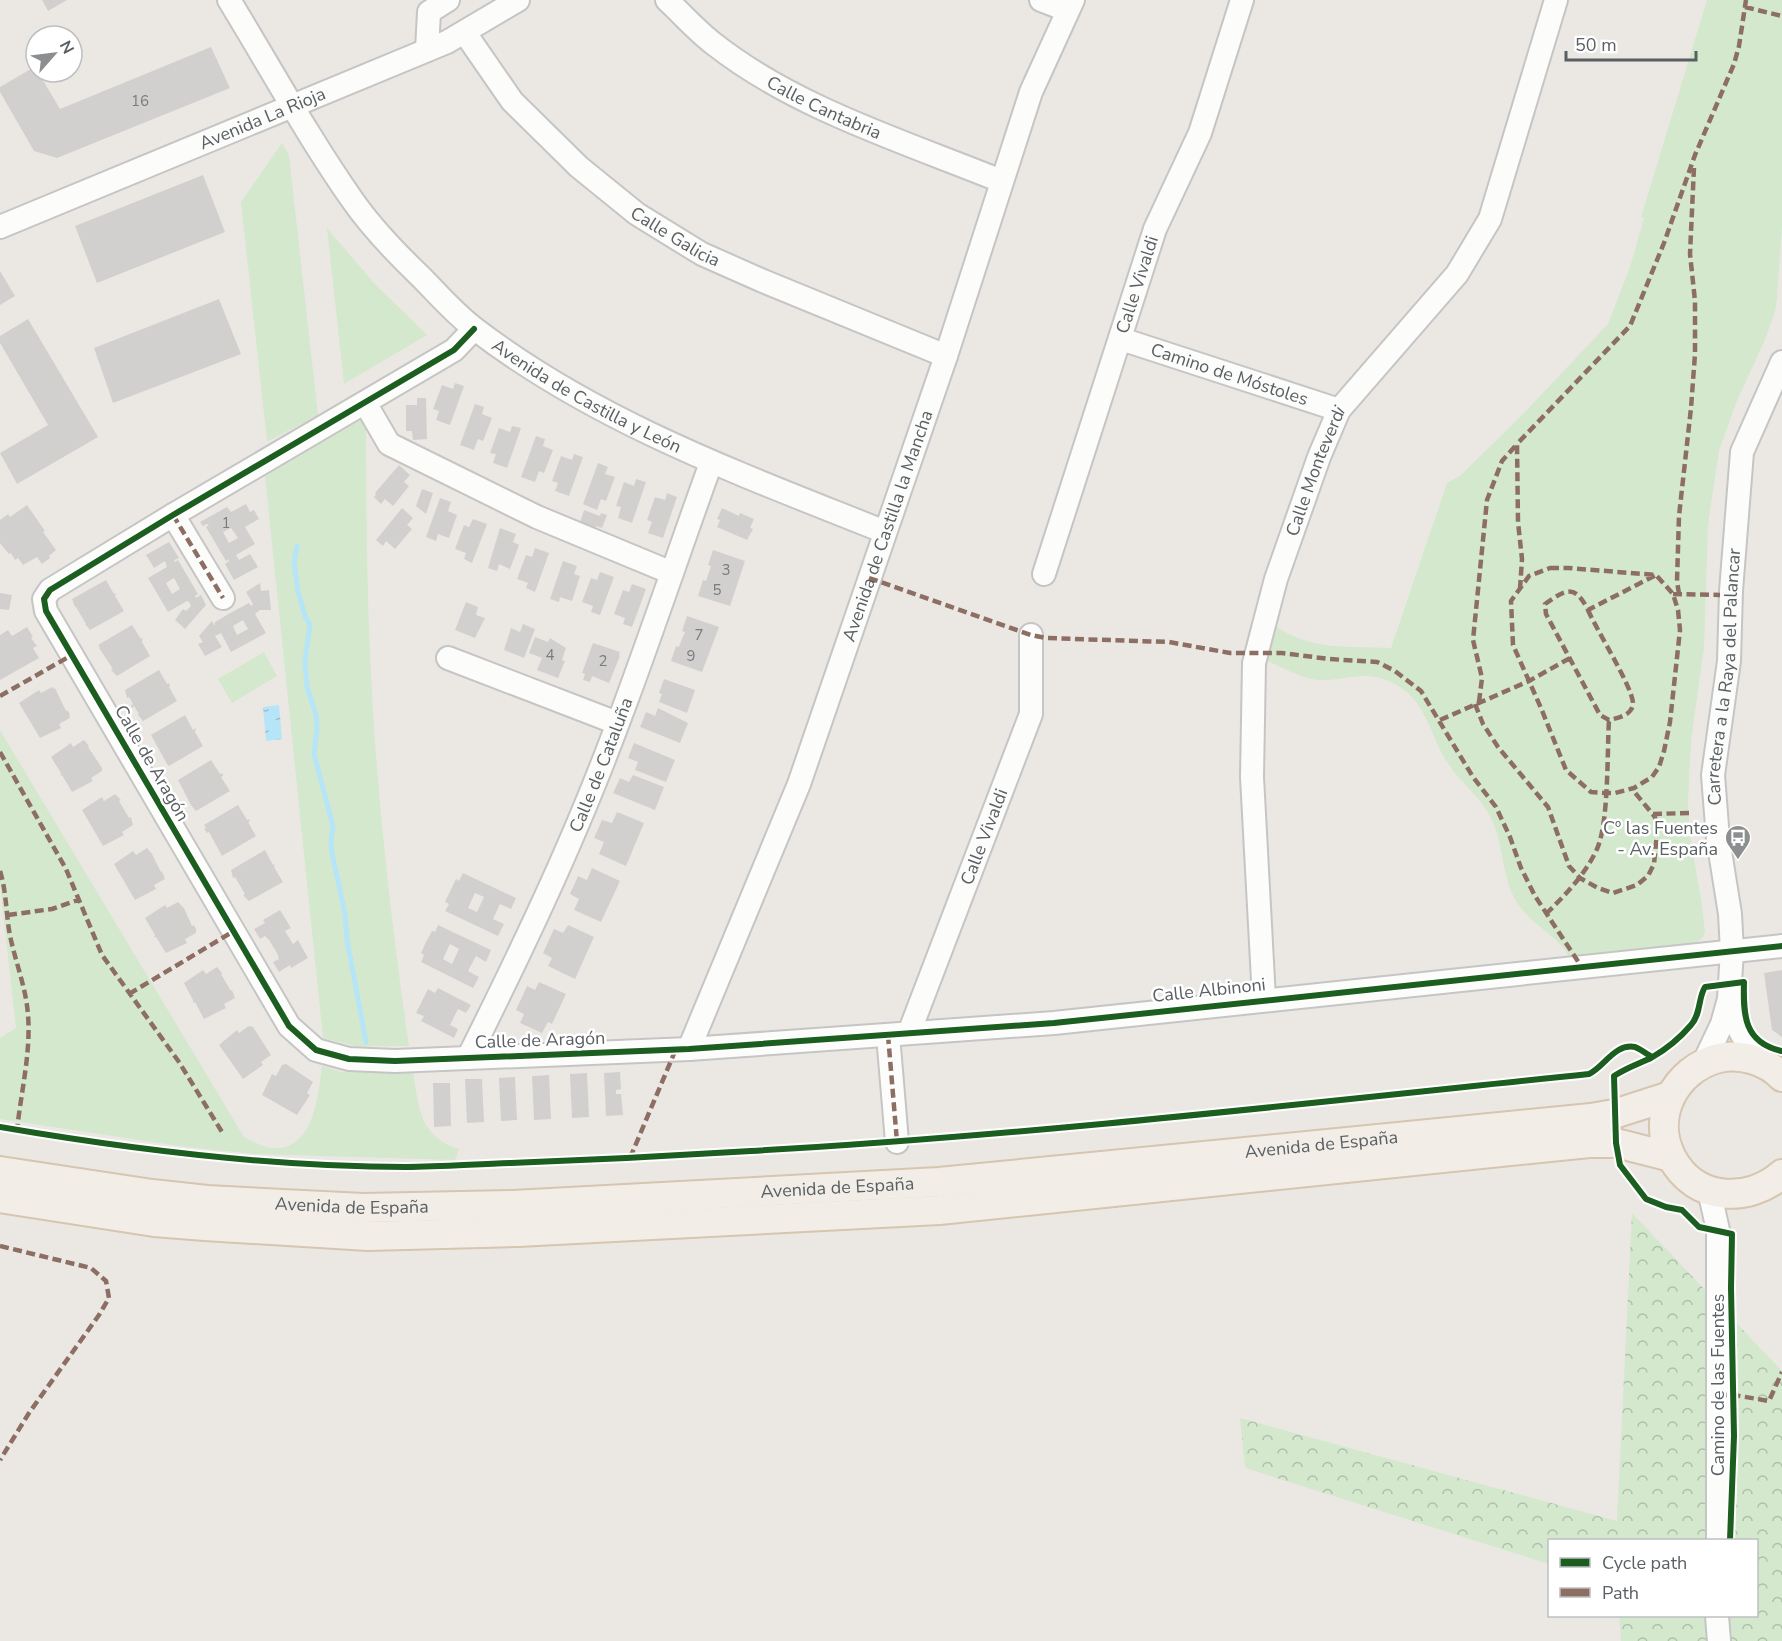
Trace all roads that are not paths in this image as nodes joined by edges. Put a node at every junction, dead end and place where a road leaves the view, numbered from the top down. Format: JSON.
{"nodes":[{"id":1,"x":229,"y":0,"type":"edge"},
{"id":2,"x":448,"y":0,"type":"edge"},
{"id":3,"x":518,"y":0,"type":"edge"},
{"id":4,"x":668,"y":0,"type":"edge"},
{"id":5,"x":1041,"y":0,"type":"edge"},
{"id":6,"x":1242,"y":0,"type":"edge"},
{"id":7,"x":1556,"y":0,"type":"edge"},
{"id":8,"x":1070,"y":5,"type":"edge"},
{"id":9,"x":465,"y":33,"type":"junction"},
{"id":10,"x":427,"y":50,"type":"junction"},
{"id":11,"x":292,"y":106,"type":"junction"},
{"id":12,"x":1001,"y":181,"type":"junction"},
{"id":13,"x":0,"y":227,"type":"edge"},
{"id":14,"x":474,"y":329,"type":"junction"},
{"id":15,"x":1121,"y":339,"type":"junction"},
{"id":16,"x":946,"y":356,"type":"junction"},
{"id":17,"x":1782,"y":362,"type":"edge"},
{"id":18,"x":1339,"y":410,"type":"junction"},
{"id":19,"x":371,"y":413,"type":"dead end"},
{"id":20,"x":711,"y":462,"type":"junction"},
{"id":21,"x":173,"y":515,"type":"junction"},
{"id":22,"x":885,"y":532,"type":"junction"},
{"id":23,"x":672,"y":573,"type":"junction"},
{"id":24,"x":1044,"y":574,"type":"dead end"},
{"id":25,"x":223,"y":598,"type":"dead end"},
{"id":26,"x":1031,"y":635,"type":"dead end"},
{"id":27,"x":448,"y":658,"type":"dead end"},
{"id":28,"x":617,"y":723,"type":"junction"},
{"id":29,"x":1782,"y":946,"type":"edge"},
{"id":30,"x":1732,"y":951,"type":"junction"},
{"id":31,"x":1264,"y":999,"type":"junction"},
{"id":32,"x":1729,"y":999,"type":"junction"},
{"id":33,"x":898,"y":1034,"type":"junction"},
{"id":34,"x":689,"y":1049,"type":"junction"},
{"id":35,"x":468,"y":1058,"type":"junction"},
{"id":36,"x":1758,"y":1061,"type":"junction"},
{"id":37,"x":1704,"y":1062,"type":"junction"},
{"id":38,"x":1782,"y":1077,"type":"edge"},
{"id":39,"x":1670,"y":1096,"type":"junction"},
{"id":40,"x":897,"y":1142,"type":"dead end"},
{"id":41,"x":1671,"y":1157,"type":"junction"},
{"id":42,"x":0,"y":1171,"type":"edge"},
{"id":43,"x":1782,"y":1174,"type":"edge"},
{"id":44,"x":1708,"y":1190,"type":"junction"},
{"id":45,"x":1740,"y":1194,"type":"junction"},
{"id":46,"x":0,"y":1198,"type":"edge"},
{"id":47,"x":1718,"y":1230,"type":"junction"},
{"id":48,"x":1718,"y":1539,"type":"edge"},
{"id":49,"x":1718,"y":1617,"type":"edge"},
{"id":50,"x":1719,"y":1641,"type":"edge"}],
"edges":[{"from":1,"to":11,"type":"street","name":"Avenida de Castilla y León"},
{"from":2,"to":10,"type":"street"},
{"from":3,"to":9,"type":"street","name":"Avenida La Rioja"},
{"from":4,"to":12,"type":"street","name":"Calle Cantabria"},
{"from":5,"to":8,"type":"street"},
{"from":6,"to":15,"type":"street","name":"Calle Vivaldi"},
{"from":7,"to":18,"type":"street","name":"Calle Monteverdi"},
{"from":8,"to":12,"type":"street","name":"Avenida de Castilla la Mancha"},
{"from":9,"to":10,"type":"street","name":"Avenida La Rioja"},
{"from":9,"to":16,"type":"street","name":"Calle Galicia"},
{"from":10,"to":11,"type":"street","name":"Avenida La Rioja"},
{"from":11,"to":13,"type":"street","name":"Avenida La Rioja"},
{"from":11,"to":14,"type":"street","name":"Avenida de Castilla y León"},
{"from":12,"to":16,"type":"street","name":"Avenida de Castilla la Mancha"},
{"from":14,"to":20,"type":"street","name":"Avenida de Castilla y León"},
{"from":14,"to":21,"type":"street","name":"Calle de Aragón"},
{"from":15,"to":18,"type":"street","name":"Camino de Móstoles"},
{"from":15,"to":24,"type":"street","name":"Calle Vivaldi"},
{"from":16,"to":22,"type":"street","name":"Avenida de Castilla la Mancha"},
{"from":17,"to":30,"type":"street","name":"Carretera a la Raya del Palancar"},
{"from":18,"to":31,"type":"street","name":"Calle Monteverdi"},
{"from":19,"to":23,"type":"street"},
{"from":20,"to":22,"type":"street","name":"Avenida de Castilla y León"},
{"from":20,"to":23,"type":"street","name":"Calle de Cataluña"},
{"from":21,"to":25,"type":"street"},
{"from":21,"to":35,"type":"street","name":"Calle de Aragón"},
{"from":22,"to":34,"type":"street","name":"Avenida de Castilla la Mancha"},
{"from":23,"to":28,"type":"street","name":"Calle de Cataluña"},
{"from":26,"to":33,"type":"street","name":"Calle Vivaldi"},
{"from":27,"to":28,"type":"street"},
{"from":28,"to":35,"type":"street","name":"Calle de Cataluña"},
{"from":29,"to":30,"type":"street","name":"Calle Albinoni"},
{"from":30,"to":31,"type":"street","name":"Calle Albinoni"},
{"from":30,"to":32,"type":"street","name":"Carretera a la Raya del Palancar"},
{"from":31,"to":33,"type":"street","name":"Calle Albinoni"},
{"from":32,"to":36,"type":"street","name":"Carretera a la Raya del Palancar"},
{"from":32,"to":37,"type":"street","name":"Carretera a la Raya del Palancar"},
{"from":33,"to":34,"type":"street","name":"Calle Albinoni"},
{"from":33,"to":40,"type":"street"},
{"from":34,"to":35,"type":"street","name":"Calle de Aragón"},
{"from":36,"to":37,"type":"main road"},
{"from":36,"to":38,"type":"main road"},
{"from":37,"to":39,"type":"main road"},
{"from":39,"to":41,"type":"main road"},
{"from":39,"to":42,"type":"main road","name":"Avenida de España"},
{"from":41,"to":44,"type":"main road"},
{"from":41,"to":46,"type":"main road","name":"Avenida de España"},
{"from":43,"to":45,"type":"main road"},
{"from":44,"to":45,"type":"main road"},
{"from":44,"to":47,"type":"street","name":"Camino de las Fuentes"},
{"from":45,"to":47,"type":"street"},
{"from":47,"to":48,"type":"street","name":"Camino de las Fuentes"},
{"from":49,"to":50,"type":"street"}]}
